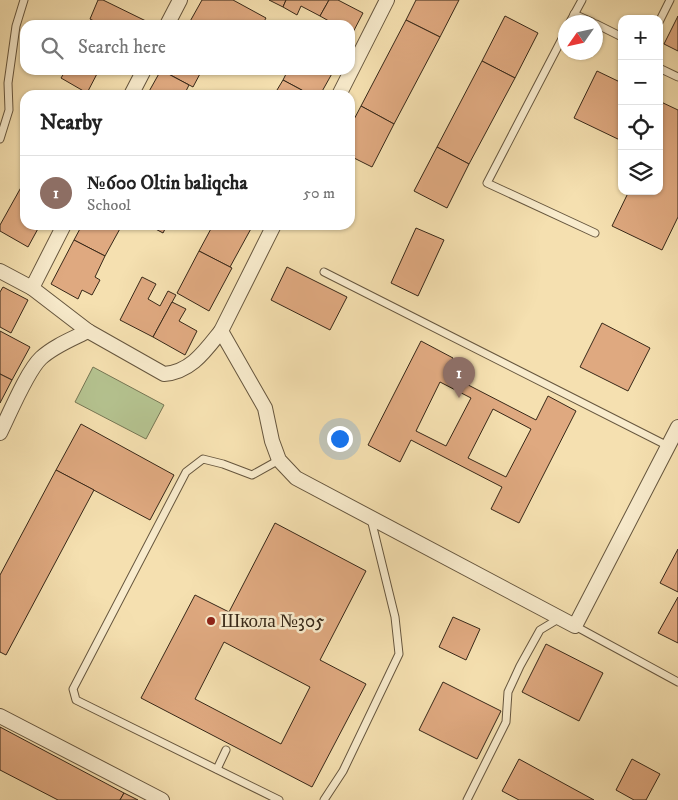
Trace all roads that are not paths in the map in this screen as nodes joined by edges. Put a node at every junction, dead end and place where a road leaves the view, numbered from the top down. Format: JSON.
{"nodes":[{"id":1,"x":24,"y":0,"type":"edge"},
{"id":2,"x":180,"y":0,"type":"edge"},
{"id":3,"x":387,"y":0,"type":"edge"},
{"id":4,"x":582,"y":0,"type":"edge"},
{"id":5,"x":670,"y":0,"type":"edge"},
{"id":6,"x":574,"y":14,"type":"edge"},
{"id":7,"x":662,"y":15,"type":"edge"},
{"id":8,"x":170,"y":20,"type":"edge"},
{"id":9,"x":603,"y":28,"type":"edge"},
{"id":10,"x":618,"y":35,"type":"edge"},
{"id":11,"x":558,"y":47,"type":"edge"},
{"id":12,"x":355,"y":63,"type":"edge"},
{"id":13,"x":663,"y":70,"type":"edge"},
{"id":14,"x":141,"y":75,"type":"edge"},
{"id":15,"x":349,"y":75,"type":"edge"},
{"id":16,"x":678,"y":77,"type":"edge"},
{"id":17,"x":134,"y":90,"type":"edge"},
{"id":18,"x":342,"y":90,"type":"edge"},
{"id":19,"x":0,"y":139,"type":"edge"},
{"id":20,"x":61,"y":230,"type":"edge"},
{"id":21,"x":272,"y":230,"type":"edge"},
{"id":22,"x":595,"y":233,"type":"dead end"},
{"id":23,"x":0,"y":270,"type":"edge"},
{"id":24,"x":324,"y":272,"type":"dead end"},
{"id":25,"x":32,"y":288,"type":"junction"},
{"id":26,"x":88,"y":331,"type":"junction"},
{"id":27,"x":221,"y":332,"type":"junction"},
{"id":28,"x":678,"y":427,"type":"edge"},
{"id":29,"x":0,"y":433,"type":"edge"},
{"id":30,"x":668,"y":446,"type":"junction"},
{"id":31,"x":279,"y":460,"type":"junction"},
{"id":32,"x":371,"y":517,"type":"junction"},
{"id":33,"x":560,"y":618,"type":"junction"},
{"id":34,"x":574,"y":626,"type":"junction"},
{"id":35,"x":678,"y":682,"type":"edge"},
{"id":36,"x":0,"y":716,"type":"edge"},
{"id":37,"x":226,"y":750,"type":"dead end"},
{"id":38,"x":217,"y":769,"type":"junction"},
{"id":39,"x":162,"y":800,"type":"edge"},
{"id":40,"x":279,"y":800,"type":"edge"},
{"id":41,"x":324,"y":800,"type":"edge"},
{"id":42,"x":467,"y":800,"type":"edge"}],
"edges":[{"from":1,"to":19,"type":"lane"},
{"from":2,"to":8,"type":"street"},
{"from":3,"to":12,"type":"street"},
{"from":4,"to":6,"type":"lane"},
{"from":5,"to":7,"type":"lane"},
{"from":9,"to":10,"type":"lane"},
{"from":11,"to":22,"type":"lane"},
{"from":13,"to":16,"type":"lane"},
{"from":14,"to":17,"type":"street"},
{"from":15,"to":18,"type":"street"},
{"from":20,"to":25,"type":"street"},
{"from":21,"to":27,"type":"street"},
{"from":23,"to":25,"type":"street"},
{"from":24,"to":30,"type":"lane"},
{"from":25,"to":26,"type":"street"},
{"from":26,"to":27,"type":"street"},
{"from":26,"to":29,"type":"street"},
{"from":27,"to":31,"type":"street"},
{"from":28,"to":30,"type":"street"},
{"from":30,"to":34,"type":"street"},
{"from":31,"to":32,"type":"street"},
{"from":31,"to":38,"type":"lane"},
{"from":32,"to":33,"type":"street"},
{"from":32,"to":41,"type":"lane"},
{"from":33,"to":34,"type":"street"},
{"from":33,"to":42,"type":"lane"},
{"from":34,"to":35,"type":"lane"},
{"from":36,"to":39,"type":"street"},
{"from":37,"to":38,"type":"lane"},
{"from":38,"to":40,"type":"lane"}]}
